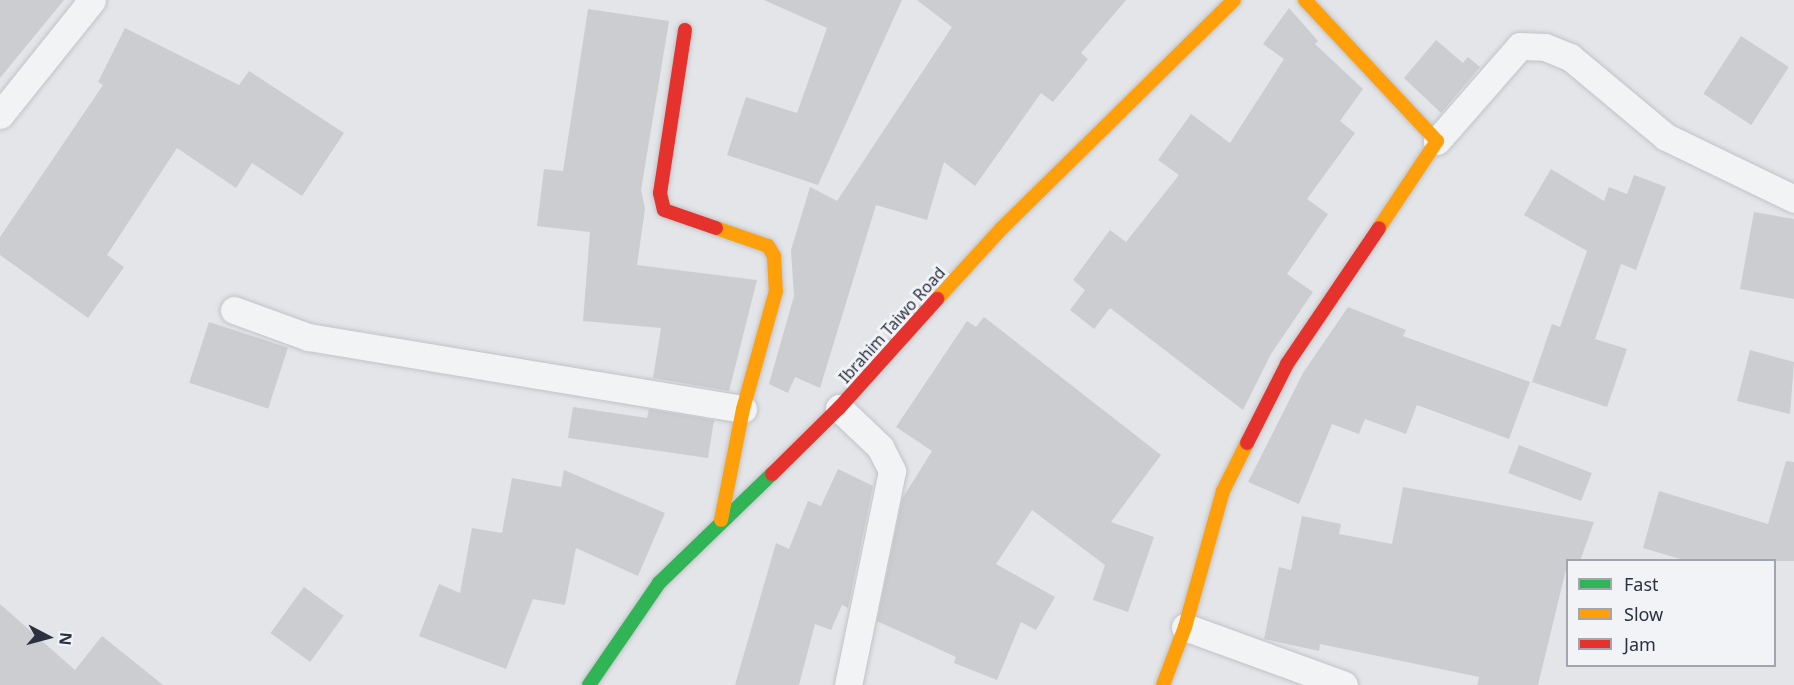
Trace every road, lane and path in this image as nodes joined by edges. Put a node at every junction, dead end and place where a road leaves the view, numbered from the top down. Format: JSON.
{"nodes":[{"id":1,"x":92,"y":0,"type":"edge"},
{"id":2,"x":1234,"y":0,"type":"edge"},
{"id":3,"x":1305,"y":0,"type":"edge"},
{"id":4,"x":685,"y":30,"type":"dead end"},
{"id":5,"x":0,"y":114,"type":"edge"},
{"id":6,"x":1437,"y":141,"type":"junction"},
{"id":7,"x":1794,"y":199,"type":"edge"},
{"id":8,"x":234,"y":310,"type":"dead end"},
{"id":9,"x":839,"y":408,"type":"junction"},
{"id":10,"x":743,"y":409,"type":"junction"},
{"id":11,"x":721,"y":520,"type":"junction"},
{"id":12,"x":1185,"y":627,"type":"junction"},
{"id":13,"x":589,"y":685,"type":"edge"},
{"id":14,"x":848,"y":685,"type":"edge"},
{"id":15,"x":1163,"y":685,"type":"edge"},
{"id":16,"x":1344,"y":685,"type":"edge"}],
"edges":[{"from":1,"to":5,"type":"street"},
{"from":2,"to":9,"type":"street","name":"Ibrahim Taiwo Road"},
{"from":3,"to":6,"type":"street"},
{"from":4,"to":10,"type":"street"},
{"from":6,"to":7,"type":"street"},
{"from":6,"to":12,"type":"street"},
{"from":8,"to":10,"type":"street"},
{"from":9,"to":11,"type":"street","name":"Ibrahim Taiwo Road"},
{"from":9,"to":14,"type":"street"},
{"from":10,"to":11,"type":"street"},
{"from":11,"to":13,"type":"street","name":"Ibrahim Taiwo Road"},
{"from":12,"to":15,"type":"street"},
{"from":12,"to":16,"type":"street"}]}
